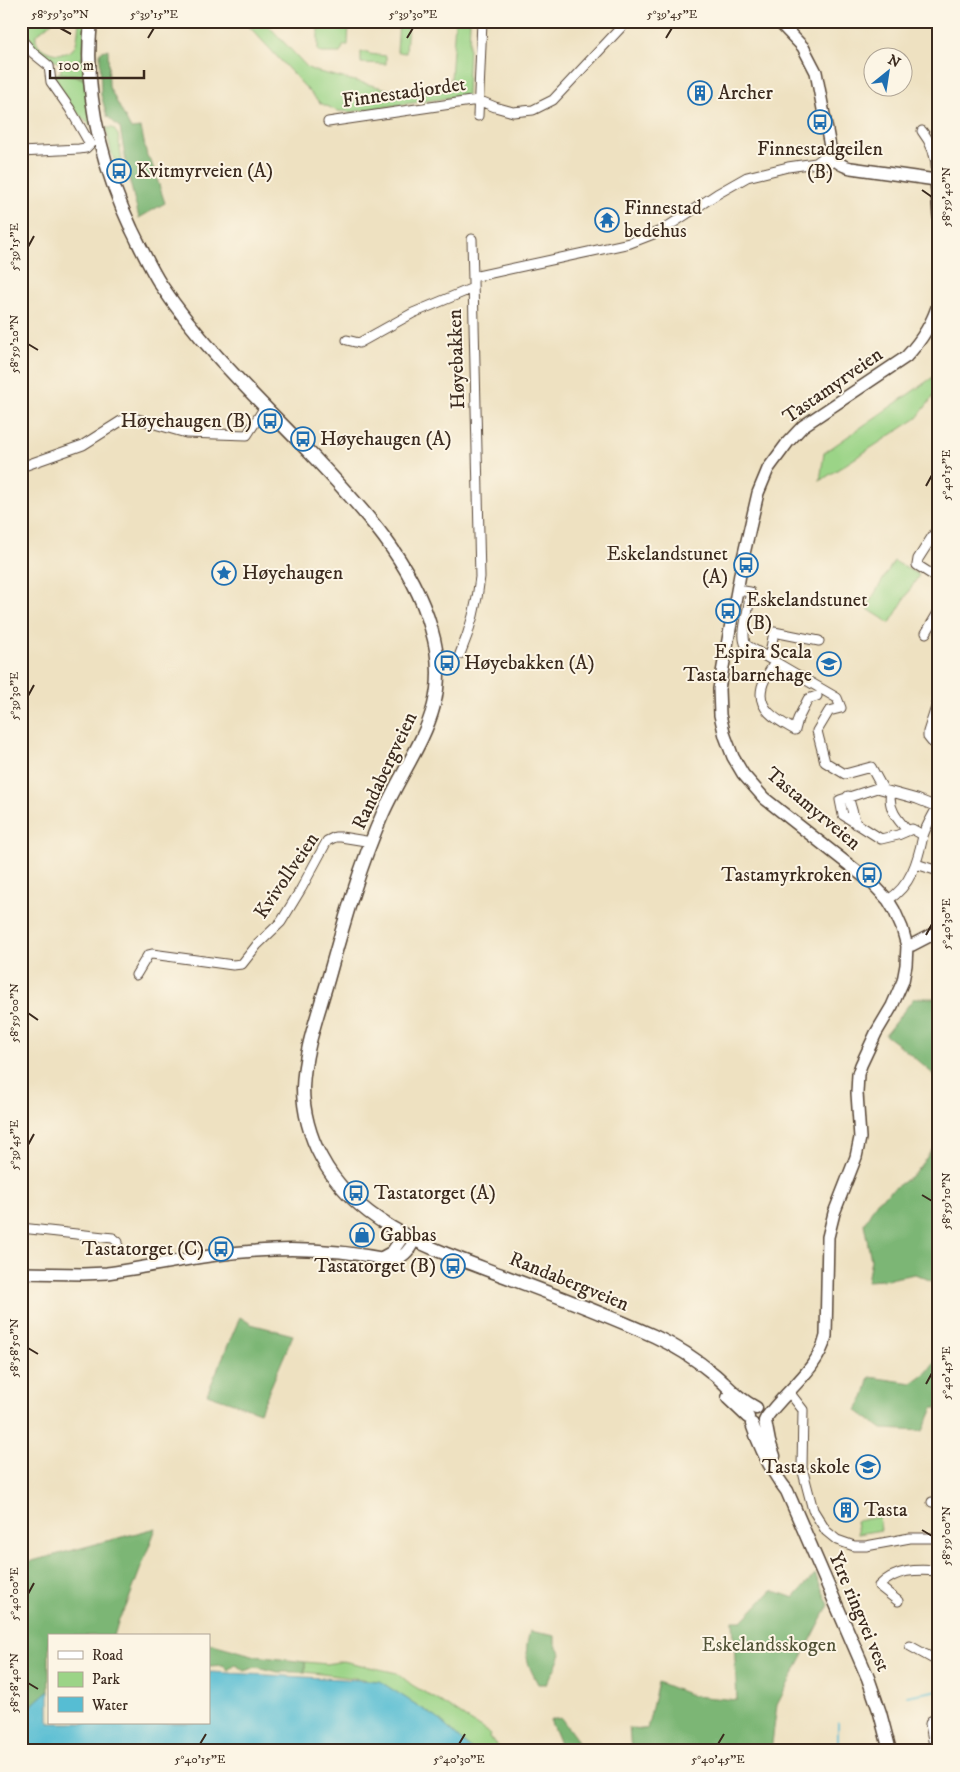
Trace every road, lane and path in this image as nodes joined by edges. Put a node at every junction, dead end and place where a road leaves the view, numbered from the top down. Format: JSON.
{"nodes":[{"id":1,"x":91,"y":21,"type":"edge"},
{"id":2,"x":97,"y":21,"type":"edge"},
{"id":3,"x":482,"y":21,"type":"edge"},
{"id":4,"x":627,"y":21,"type":"edge"},
{"id":5,"x":778,"y":21,"type":"edge"},
{"id":6,"x":21,"y":39,"type":"edge"},
{"id":7,"x":478,"y":100,"type":"junction"},
{"id":8,"x":478,"y":116,"type":"dead end"},
{"id":9,"x":328,"y":122,"type":"dead end"},
{"id":10,"x":922,"y":131,"type":"dead end"},
{"id":11,"x":21,"y":152,"type":"edge"},
{"id":12,"x":833,"y":156,"type":"junction"},
{"id":13,"x":938,"y":180,"type":"edge"},
{"id":14,"x":939,"y":217,"type":"edge"},
{"id":15,"x":472,"y":239,"type":"dead end"},
{"id":16,"x":473,"y":277,"type":"junction"},
{"id":17,"x":473,"y":288,"type":"junction"},
{"id":18,"x":939,"y":301,"type":"edge"},
{"id":19,"x":174,"y":302,"type":"junction"},
{"id":20,"x":347,"y":340,"type":"dead end"},
{"id":21,"x":265,"y":407,"type":"junction"},
{"id":22,"x":21,"y":467,"type":"edge"},
{"id":23,"x":939,"y":526,"type":"edge"},
{"id":24,"x":939,"y":579,"type":"edge"},
{"id":25,"x":738,"y":590,"type":"junction"},
{"id":26,"x":939,"y":611,"type":"edge"},
{"id":27,"x":816,"y":630,"type":"dead end"},
{"id":28,"x":926,"y":633,"type":"dead end"},
{"id":29,"x":460,"y":654,"type":"dead end"},
{"id":30,"x":771,"y":660,"type":"junction"},
{"id":31,"x":817,"y":696,"type":"dead end"},
{"id":32,"x":939,"y":698,"type":"edge"},
{"id":33,"x":939,"y":744,"type":"edge"},
{"id":34,"x":887,"y":790,"type":"junction"},
{"id":35,"x":908,"y":831,"type":"junction"},
{"id":36,"x":924,"y":835,"type":"junction"},
{"id":37,"x":372,"y":842,"type":"junction"},
{"id":38,"x":916,"y":864,"type":"junction"},
{"id":39,"x":939,"y":868,"type":"edge"},
{"id":40,"x":888,"y":900,"type":"junction"},
{"id":41,"x":934,"y":933,"type":"edge"},
{"id":42,"x":906,"y":941,"type":"junction"},
{"id":43,"x":136,"y":975,"type":"dead end"},
{"id":44,"x":21,"y":1228,"type":"edge"},
{"id":45,"x":408,"y":1240,"type":"junction"},
{"id":46,"x":118,"y":1242,"type":"dead end"},
{"id":47,"x":21,"y":1273,"type":"edge"},
{"id":48,"x":789,"y":1392,"type":"junction"},
{"id":49,"x":758,"y":1416,"type":"junction"},
{"id":50,"x":939,"y":1538,"type":"edge"},
{"id":51,"x":939,"y":1571,"type":"edge"},
{"id":52,"x":898,"y":1600,"type":"dead end"},
{"id":53,"x":910,"y":1646,"type":"dead end"},
{"id":54,"x":939,"y":1662,"type":"edge"},
{"id":55,"x":939,"y":1718,"type":"edge"},
{"id":56,"x":890,"y":1751,"type":"edge"},
{"id":57,"x":935,"y":1751,"type":"edge"}],
"edges":[{"from":1,"to":19,"type":"highway","name":"Randabergveien"},
{"from":2,"to":19,"type":"highway","name":"Randabergveien"},
{"from":3,"to":7,"type":"street"},
{"from":4,"to":7,"type":"street","name":"Finnestadjordet"},
{"from":5,"to":12,"type":"main road"},
{"from":6,"to":11,"type":"street"},
{"from":7,"to":8,"type":"street"},
{"from":7,"to":9,"type":"street","name":"Finnestadjordet"},
{"from":10,"to":13,"type":"street"},
{"from":12,"to":13,"type":"main road"},
{"from":12,"to":16,"type":"street"},
{"from":13,"to":14,"type":"main road"},
{"from":15,"to":16,"type":"street"},
{"from":16,"to":17,"type":"street"},
{"from":17,"to":20,"type":"street","name":"Høyebakken"},
{"from":17,"to":29,"type":"street","name":"Høyebakken"},
{"from":18,"to":25,"type":"main road","name":"Tastamyrveien"},
{"from":19,"to":21,"type":"highway","name":"Randabergveien"},
{"from":21,"to":22,"type":"street"},
{"from":21,"to":37,"type":"highway","name":"Randabergveien"},
{"from":23,"to":24,"type":"street"},
{"from":25,"to":30,"type":"street"},
{"from":25,"to":40,"type":"main road","name":"Tastamyrveien"},
{"from":26,"to":28,"type":"street"},
{"from":27,"to":30,"type":"street"},
{"from":30,"to":31,"type":"street"},
{"from":30,"to":34,"type":"street"},
{"from":32,"to":33,"type":"street"},
{"from":34,"to":35,"type":"street"},
{"from":34,"to":35,"type":"street"},
{"from":34,"to":36,"type":"street"},
{"from":35,"to":36,"type":"street"},
{"from":36,"to":38,"type":"street"},
{"from":37,"to":43,"type":"street","name":"Kvivollveien"},
{"from":37,"to":45,"type":"highway","name":"Randabergveien"},
{"from":38,"to":39,"type":"street"},
{"from":38,"to":40,"type":"street"},
{"from":40,"to":42,"type":"main road","name":"Tastamyrveien"},
{"from":41,"to":42,"type":"main road"},
{"from":42,"to":48,"type":"main road"},
{"from":44,"to":46,"type":"street"},
{"from":45,"to":47,"type":"main road"},
{"from":45,"to":49,"type":"highway","name":"Randabergveien"},
{"from":48,"to":49,"type":"main road"},
{"from":48,"to":50,"type":"street"},
{"from":49,"to":56,"type":"highway","name":"Ytre ringvei vest"},
{"from":51,"to":52,"type":"street"},
{"from":53,"to":54,"type":"street"},
{"from":55,"to":57,"type":"street"}]}
